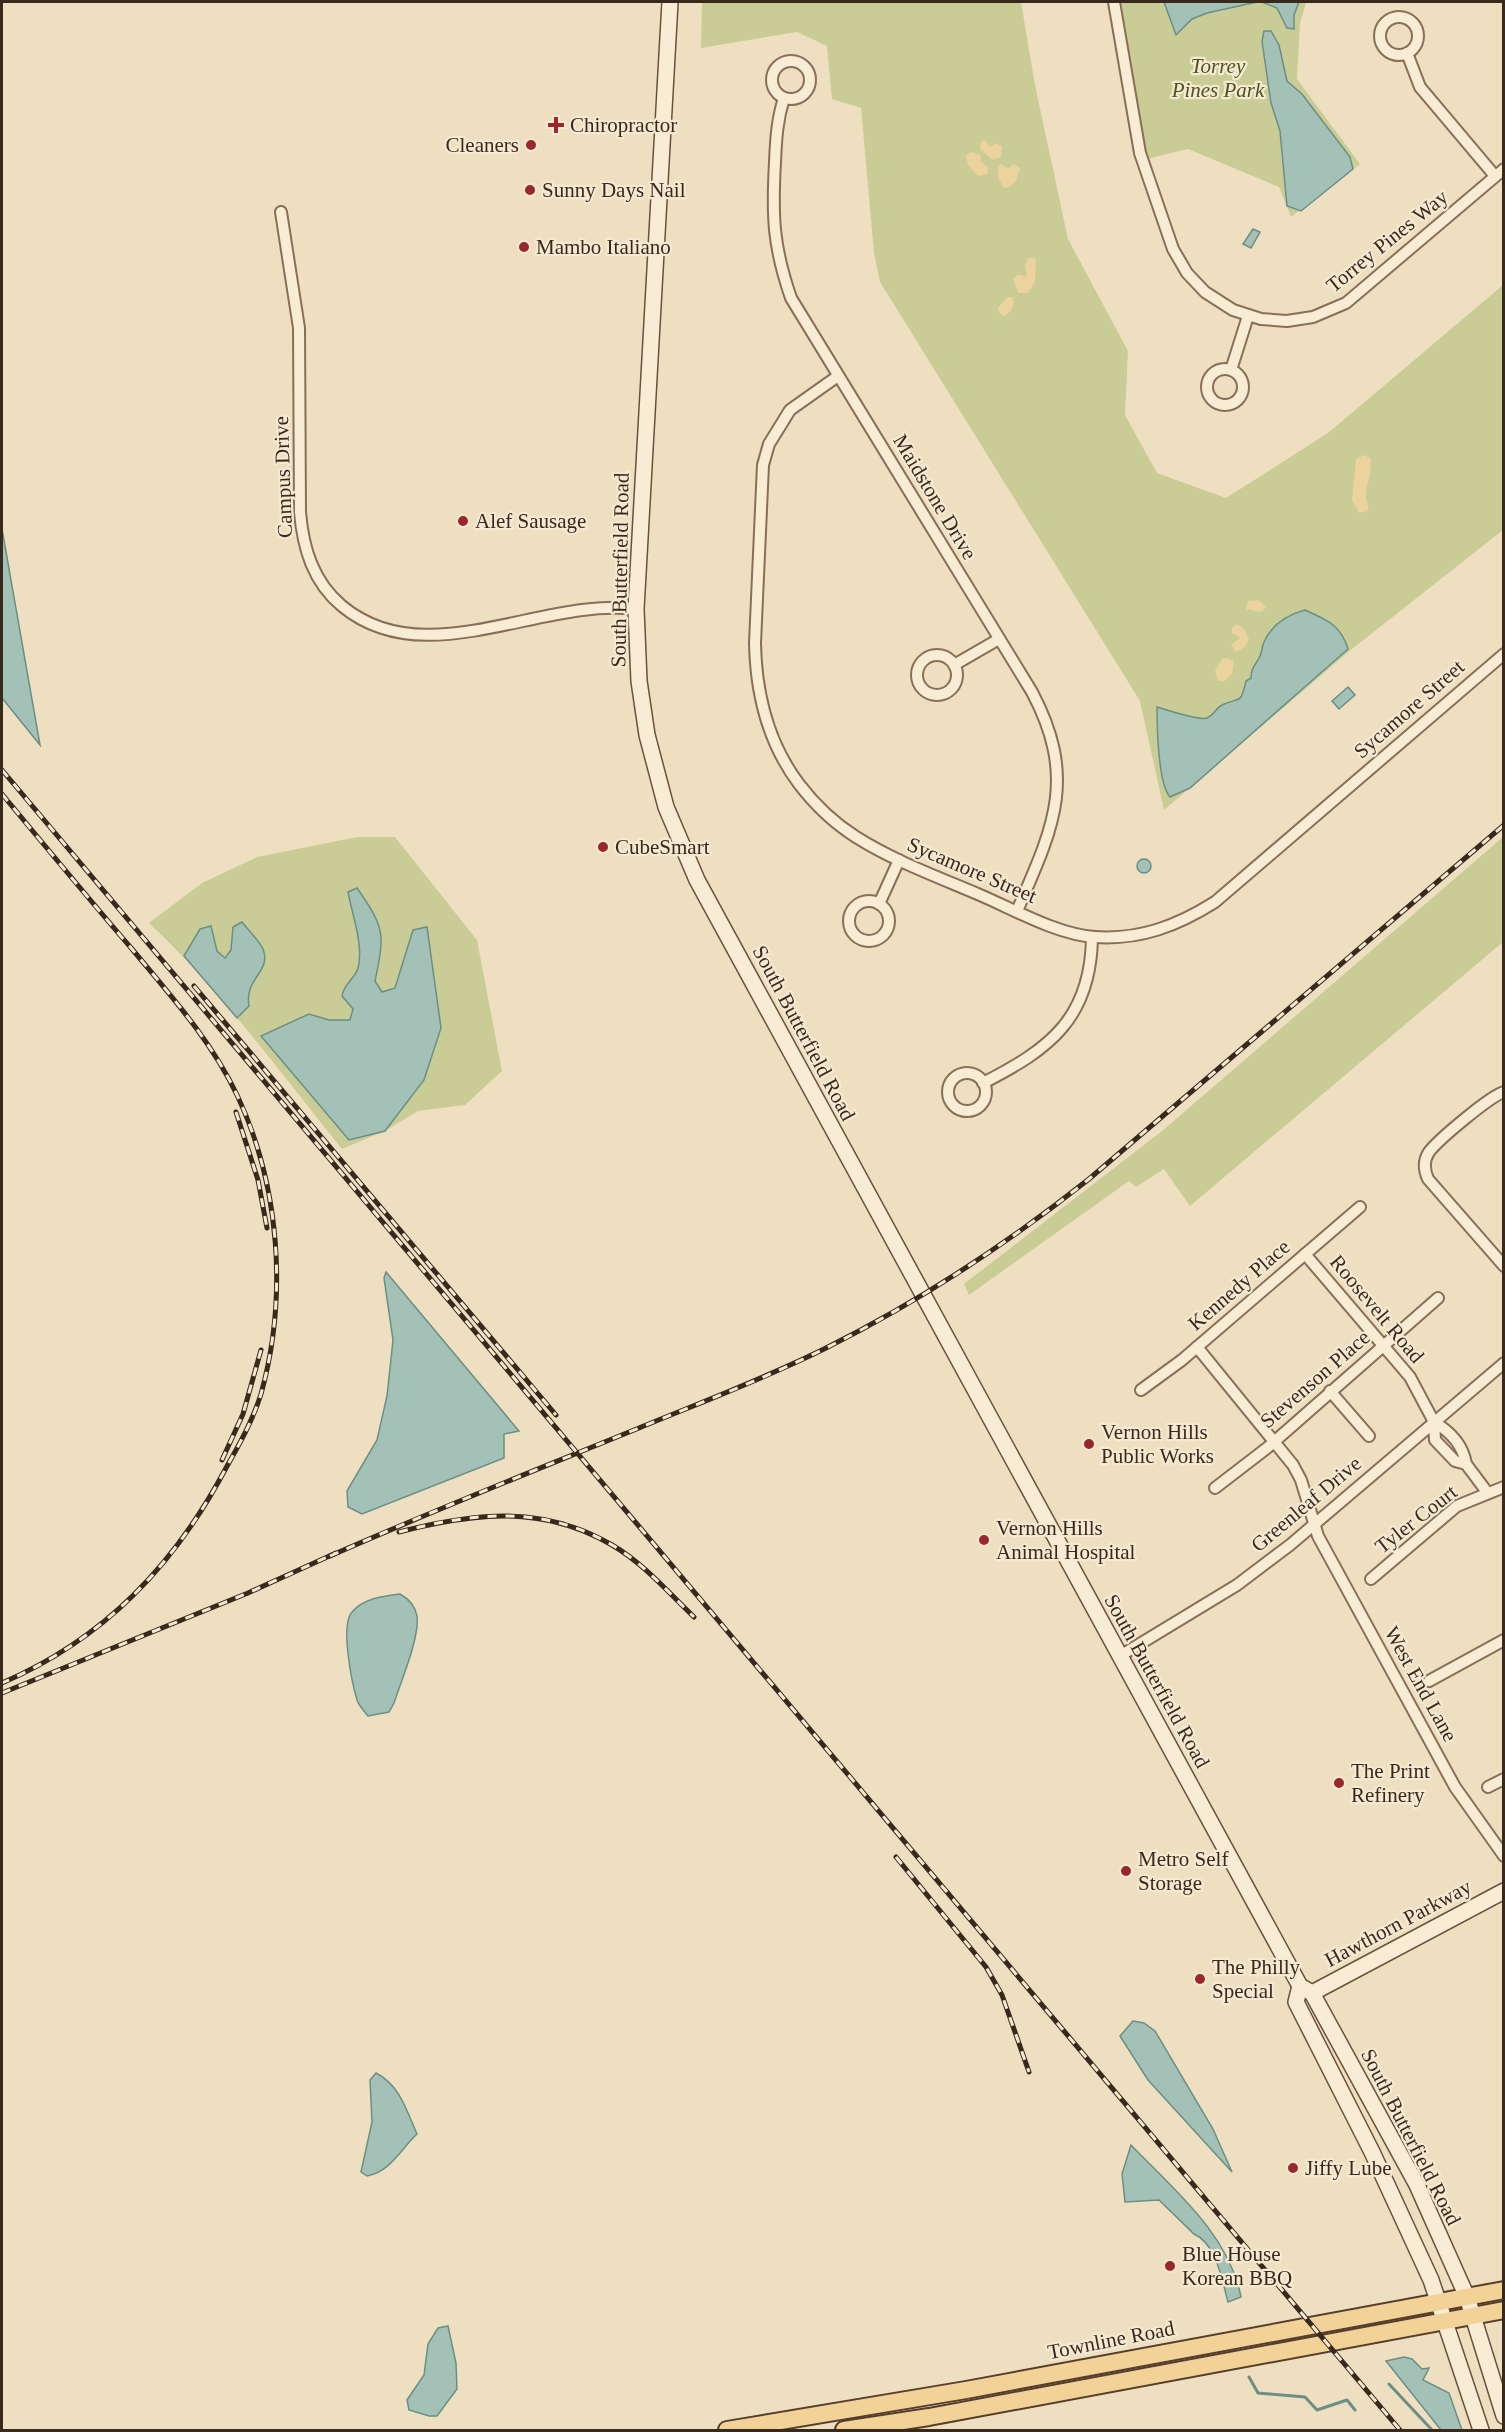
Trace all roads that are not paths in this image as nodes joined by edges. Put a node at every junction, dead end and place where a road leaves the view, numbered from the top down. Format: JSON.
{"nodes":[{"id":1,"x":670,"y":2,"type":"edge"},
{"id":2,"x":1114,"y":2,"type":"edge"},
{"id":3,"x":1407,"y":53,"type":"dead end"},
{"id":4,"x":784,"y":98,"type":"dead end"},
{"id":5,"x":1499,"y":173,"type":"edge"},
{"id":6,"x":281,"y":213,"type":"dead end"},
{"id":7,"x":1248,"y":316,"type":"junction"},
{"id":8,"x":1231,"y":370,"type":"dead end"},
{"id":9,"x":838,"y":376,"type":"junction"},
{"id":10,"x":636,"y":609,"type":"junction"},
{"id":11,"x":999,"y":639,"type":"junction"},
{"id":12,"x":1503,"y":654,"type":"edge"},
{"id":13,"x":954,"y":665,"type":"dead end"},
{"id":14,"x":899,"y":860,"type":"junction"},
{"id":15,"x":879,"y":904,"type":"dead end"},
{"id":16,"x":1017,"y":911,"type":"junction"},
{"id":17,"x":1092,"y":937,"type":"junction"},
{"id":18,"x":983,"y":1083,"type":"dead end"},
{"id":19,"x":1503,"y":1092,"type":"edge"},
{"id":20,"x":1360,"y":1207,"type":"dead end"},
{"id":21,"x":1305,"y":1254,"type":"junction"},
{"id":22,"x":1503,"y":1266,"type":"edge"},
{"id":23,"x":1438,"y":1298,"type":"dead end"},
{"id":24,"x":1384,"y":1345,"type":"junction"},
{"id":25,"x":1197,"y":1347,"type":"junction"},
{"id":26,"x":1503,"y":1363,"type":"edge"},
{"id":27,"x":1141,"y":1390,"type":"dead end"},
{"id":28,"x":1330,"y":1391,"type":"junction"},
{"id":29,"x":1434,"y":1422,"type":"junction"},
{"id":30,"x":1369,"y":1436,"type":"dead end"},
{"id":31,"x":1274,"y":1441,"type":"junction"},
{"id":32,"x":1503,"y":1487,"type":"edge"},
{"id":33,"x":1215,"y":1488,"type":"dead end"},
{"id":34,"x":1487,"y":1492,"type":"junction"},
{"id":35,"x":1315,"y":1525,"type":"junction"},
{"id":36,"x":1371,"y":1579,"type":"dead end"},
{"id":37,"x":1503,"y":1640,"type":"edge"},
{"id":38,"x":1120,"y":1656,"type":"junction"},
{"id":39,"x":1429,"y":1681,"type":"dead end"},
{"id":40,"x":1503,"y":1779,"type":"edge"},
{"id":41,"x":1488,"y":1787,"type":"dead end"},
{"id":42,"x":1503,"y":1856,"type":"edge"},
{"id":43,"x":1503,"y":1891,"type":"edge"},
{"id":44,"x":1306,"y":1989,"type":"junction"},
{"id":45,"x":1503,"y":2290,"type":"edge"},
{"id":46,"x":1467,"y":2297,"type":"junction"},
{"id":47,"x":1439,"y":2302,"type":"junction"},
{"id":48,"x":1503,"y":2310,"type":"edge"},
{"id":49,"x":1472,"y":2316,"type":"junction"},
{"id":50,"x":1445,"y":2320,"type":"junction"},
{"id":51,"x":1503,"y":2416,"type":"edge"},
{"id":52,"x":771,"y":2427,"type":"edge"},
{"id":53,"x":727,"y":2430,"type":"edge"},
{"id":54,"x":844,"y":2430,"type":"edge"},
{"id":55,"x":1482,"y":2430,"type":"edge"}],
"edges":[{"from":1,"to":10,"type":"main road","name":"South Butterfield Road"},
{"from":2,"to":7,"type":"street","name":"Torrey Pines Way"},
{"from":3,"to":5,"type":"street"},
{"from":4,"to":9,"type":"street","name":"Maidstone Drive"},
{"from":5,"to":7,"type":"street","name":"Torrey Pines Way"},
{"from":6,"to":10,"type":"street","name":"Campus Drive"},
{"from":7,"to":8,"type":"street"},
{"from":9,"to":11,"type":"street","name":"Maidstone Drive"},
{"from":9,"to":14,"type":"street","name":"Sycamore Street"},
{"from":10,"to":38,"type":"main road","name":"South Butterfield Road"},
{"from":11,"to":13,"type":"street"},
{"from":11,"to":16,"type":"street","name":"Maidstone Drive"},
{"from":12,"to":17,"type":"street","name":"Sycamore Street"},
{"from":14,"to":15,"type":"street"},
{"from":14,"to":16,"type":"street","name":"Sycamore Street"},
{"from":16,"to":17,"type":"street","name":"Sycamore Street"},
{"from":17,"to":18,"type":"street"},
{"from":19,"to":22,"type":"street"},
{"from":20,"to":21,"type":"street","name":"Kennedy Place"},
{"from":21,"to":24,"type":"street","name":"Roosevelt Road"},
{"from":21,"to":25,"type":"street","name":"Kennedy Place"},
{"from":23,"to":24,"type":"street","name":"Stevenson Place"},
{"from":24,"to":28,"type":"street","name":"Stevenson Place"},
{"from":24,"to":29,"type":"street","name":"Roosevelt Road"},
{"from":25,"to":27,"type":"street","name":"Kennedy Place"},
{"from":25,"to":31,"type":"street","name":"West End Lane"},
{"from":26,"to":29,"type":"street","name":"Greenleaf Drive"},
{"from":28,"to":30,"type":"street"},
{"from":28,"to":31,"type":"street","name":"Stevenson Place"},
{"from":29,"to":34,"type":"street","name":"Tyler Court"},
{"from":29,"to":35,"type":"street","name":"Greenleaf Drive"},
{"from":31,"to":33,"type":"street","name":"Stevenson Place"},
{"from":31,"to":35,"type":"street","name":"West End Lane"},
{"from":32,"to":34,"type":"street","name":"Tyler Court"},
{"from":34,"to":36,"type":"street","name":"Tyler Court"},
{"from":35,"to":38,"type":"street","name":"Greenleaf Drive"},
{"from":35,"to":42,"type":"street","name":"West End Lane"},
{"from":37,"to":39,"type":"street"},
{"from":38,"to":44,"type":"main road","name":"South Butterfield Road"},
{"from":40,"to":41,"type":"street"},
{"from":43,"to":44,"type":"main road","name":"Hawthorn Parkway"},
{"from":44,"to":46,"type":"main road","name":"South Butterfield Road"},
{"from":44,"to":47,"type":"main road","name":"South Butterfield Road"},
{"from":45,"to":46,"type":"main road","name":"Townline Road"},
{"from":46,"to":47,"type":"main road","name":"Townline Road"},
{"from":46,"to":49,"type":"main road","name":"South Butterfield Road"},
{"from":47,"to":50,"type":"main road","name":"South Butterfield Road"},
{"from":47,"to":52,"type":"main road","name":"Townline Road"},
{"from":48,"to":49,"type":"main road","name":"Townline Road"},
{"from":49,"to":50,"type":"main road","name":"Townline Road"},
{"from":49,"to":51,"type":"main road","name":"South Butterfield Road"},
{"from":50,"to":54,"type":"main road","name":"Townline Road"},
{"from":50,"to":55,"type":"main road","name":"South Butterfield Road"},
{"from":52,"to":53,"type":"main road","name":"Townline Road"}]}
